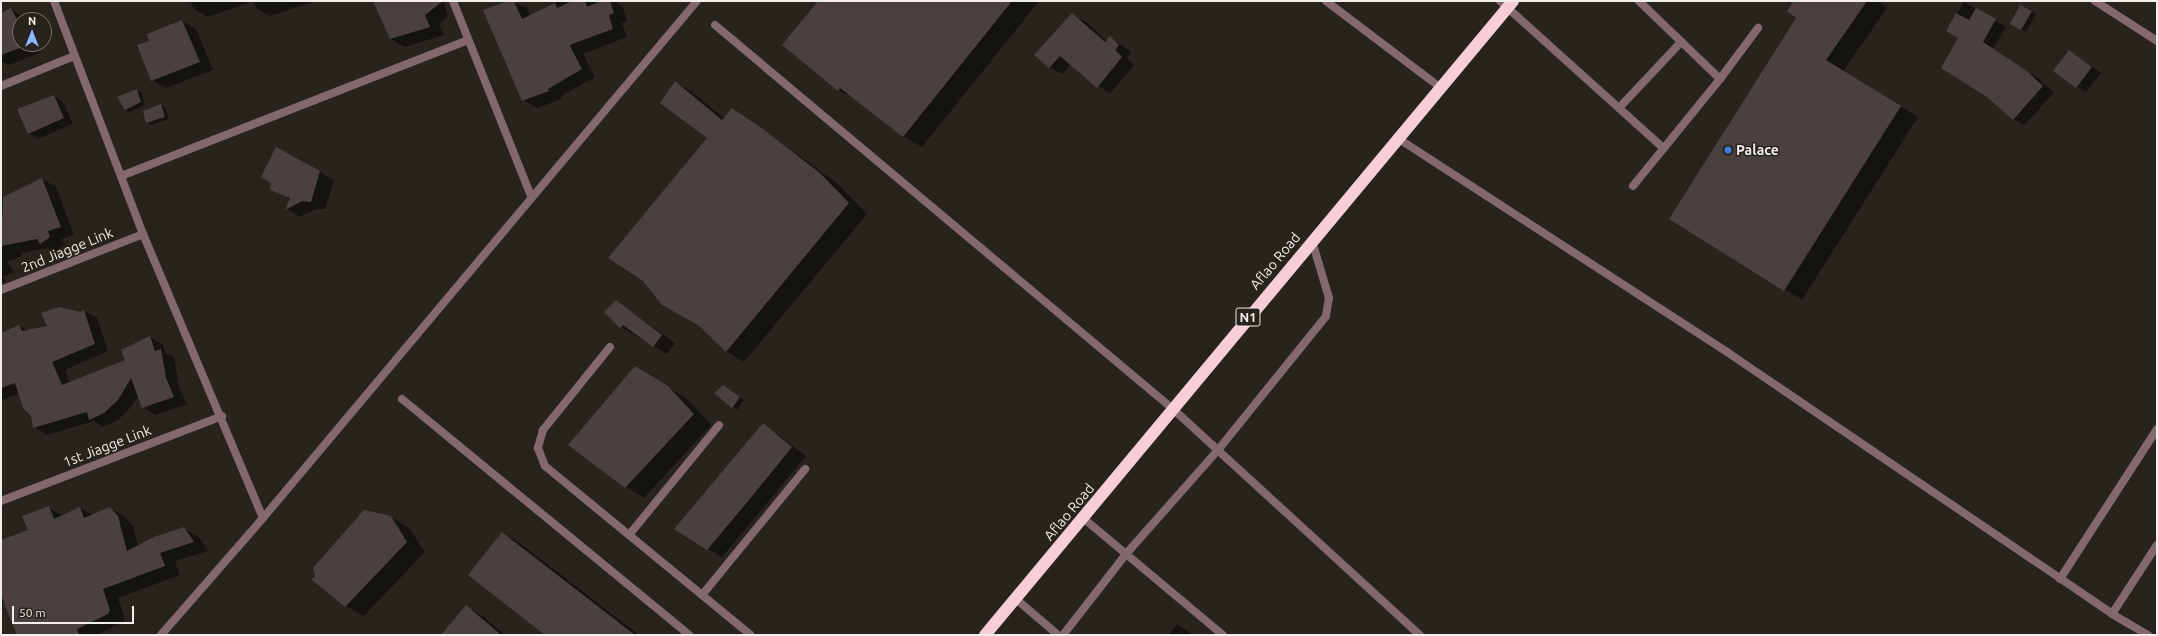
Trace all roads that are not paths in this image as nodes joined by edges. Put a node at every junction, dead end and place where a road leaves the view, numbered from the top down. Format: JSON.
{"nodes":[{"id":1,"x":54,"y":1,"type":"edge"},
{"id":2,"x":453,"y":1,"type":"edge"},
{"id":3,"x":697,"y":1,"type":"edge"},
{"id":4,"x":1326,"y":1,"type":"edge"},
{"id":5,"x":1639,"y":1,"type":"edge"},
{"id":6,"x":2095,"y":1,"type":"edge"},
{"id":7,"x":1507,"y":3,"type":"edge"},
{"id":8,"x":716,"y":25,"type":"dead end"},
{"id":9,"x":1758,"y":28,"type":"dead end"},
{"id":10,"x":468,"y":40,"type":"junction"},
{"id":11,"x":2157,"y":41,"type":"edge"},
{"id":12,"x":1681,"y":42,"type":"junction"},
{"id":13,"x":74,"y":56,"type":"junction"},
{"id":14,"x":1720,"y":79,"type":"junction"},
{"id":15,"x":1,"y":86,"type":"edge"},
{"id":16,"x":1441,"y":88,"type":"junction"},
{"id":17,"x":1619,"y":108,"type":"junction"},
{"id":18,"x":1399,"y":139,"type":"junction"},
{"id":19,"x":1663,"y":148,"type":"junction"},
{"id":20,"x":121,"y":176,"type":"junction"},
{"id":21,"x":1632,"y":186,"type":"dead end"},
{"id":22,"x":531,"y":196,"type":"junction"},
{"id":23,"x":143,"y":234,"type":"junction"},
{"id":24,"x":1312,"y":241,"type":"junction"},
{"id":25,"x":1,"y":290,"type":"edge"},
{"id":26,"x":610,"y":347,"type":"dead end"},
{"id":27,"x":402,"y":398,"type":"dead end"},
{"id":28,"x":1173,"y":409,"type":"junction"},
{"id":29,"x":222,"y":416,"type":"junction"},
{"id":30,"x":719,"y":425,"type":"dead end"},
{"id":31,"x":2157,"y":430,"type":"edge"},
{"id":32,"x":1218,"y":450,"type":"junction"},
{"id":33,"x":805,"y":469,"type":"dead end"},
{"id":34,"x":1,"y":501,"type":"edge"},
{"id":35,"x":263,"y":518,"type":"junction"},
{"id":36,"x":1083,"y":518,"type":"junction"},
{"id":37,"x":629,"y":535,"type":"junction"},
{"id":38,"x":2157,"y":545,"type":"edge"},
{"id":39,"x":1126,"y":554,"type":"junction"},
{"id":40,"x":2060,"y":579,"type":"junction"},
{"id":41,"x":702,"y":595,"type":"junction"},
{"id":42,"x":1016,"y":599,"type":"junction"},
{"id":43,"x":2112,"y":614,"type":"junction"},
{"id":44,"x":161,"y":635,"type":"edge"},
{"id":45,"x":689,"y":635,"type":"edge"},
{"id":46,"x":751,"y":635,"type":"edge"},
{"id":47,"x":985,"y":635,"type":"edge"},
{"id":48,"x":1058,"y":635,"type":"edge"},
{"id":49,"x":1063,"y":635,"type":"edge"},
{"id":50,"x":1223,"y":635,"type":"edge"},
{"id":51,"x":1420,"y":635,"type":"edge"},
{"id":52,"x":2148,"y":635,"type":"edge"}],
"edges":[{"from":1,"to":13,"type":"street"},
{"from":2,"to":10,"type":"street"},
{"from":3,"to":22,"type":"street"},
{"from":4,"to":16,"type":"street"},
{"from":5,"to":12,"type":"street"},
{"from":6,"to":11,"type":"street"},
{"from":7,"to":16,"type":"highway","name":"Aflao Road","number":"N1"},
{"from":7,"to":17,"type":"street"},
{"from":8,"to":28,"type":"street"},
{"from":9,"to":14,"type":"street"},
{"from":10,"to":20,"type":"street"},
{"from":10,"to":22,"type":"street"},
{"from":12,"to":14,"type":"street"},
{"from":12,"to":17,"type":"street"},
{"from":13,"to":15,"type":"street"},
{"from":13,"to":20,"type":"street"},
{"from":14,"to":19,"type":"street"},
{"from":16,"to":18,"type":"highway","name":"Aflao Road","number":"N1"},
{"from":17,"to":19,"type":"street"},
{"from":18,"to":24,"type":"highway","name":"Aflao Road","number":"N1"},
{"from":18,"to":40,"type":"street"},
{"from":19,"to":21,"type":"street"},
{"from":20,"to":23,"type":"street"},
{"from":22,"to":35,"type":"street"},
{"from":23,"to":25,"type":"street","name":"2nd Jiagge Link"},
{"from":23,"to":29,"type":"street"},
{"from":24,"to":28,"type":"highway","name":"Aflao Road","number":"N1"},
{"from":24,"to":32,"type":"street"},
{"from":26,"to":37,"type":"street"},
{"from":27,"to":45,"type":"street"},
{"from":28,"to":32,"type":"street"},
{"from":28,"to":36,"type":"highway","name":"Aflao Road","number":"N1"},
{"from":29,"to":34,"type":"street","name":"1st Jiagge Link"},
{"from":29,"to":35,"type":"street"},
{"from":30,"to":37,"type":"street"},
{"from":31,"to":40,"type":"street"},
{"from":32,"to":39,"type":"street"},
{"from":32,"to":51,"type":"street"},
{"from":33,"to":41,"type":"street"},
{"from":35,"to":44,"type":"street"},
{"from":36,"to":39,"type":"street"},
{"from":36,"to":42,"type":"highway","name":"Aflao Road","number":"N1"},
{"from":37,"to":41,"type":"street"},
{"from":38,"to":43,"type":"street"},
{"from":39,"to":49,"type":"street"},
{"from":39,"to":50,"type":"street"},
{"from":40,"to":43,"type":"street"},
{"from":41,"to":46,"type":"street"},
{"from":42,"to":47,"type":"highway","name":"Aflao Road","number":"N1"},
{"from":42,"to":48,"type":"street"},
{"from":43,"to":52,"type":"street"}]}
